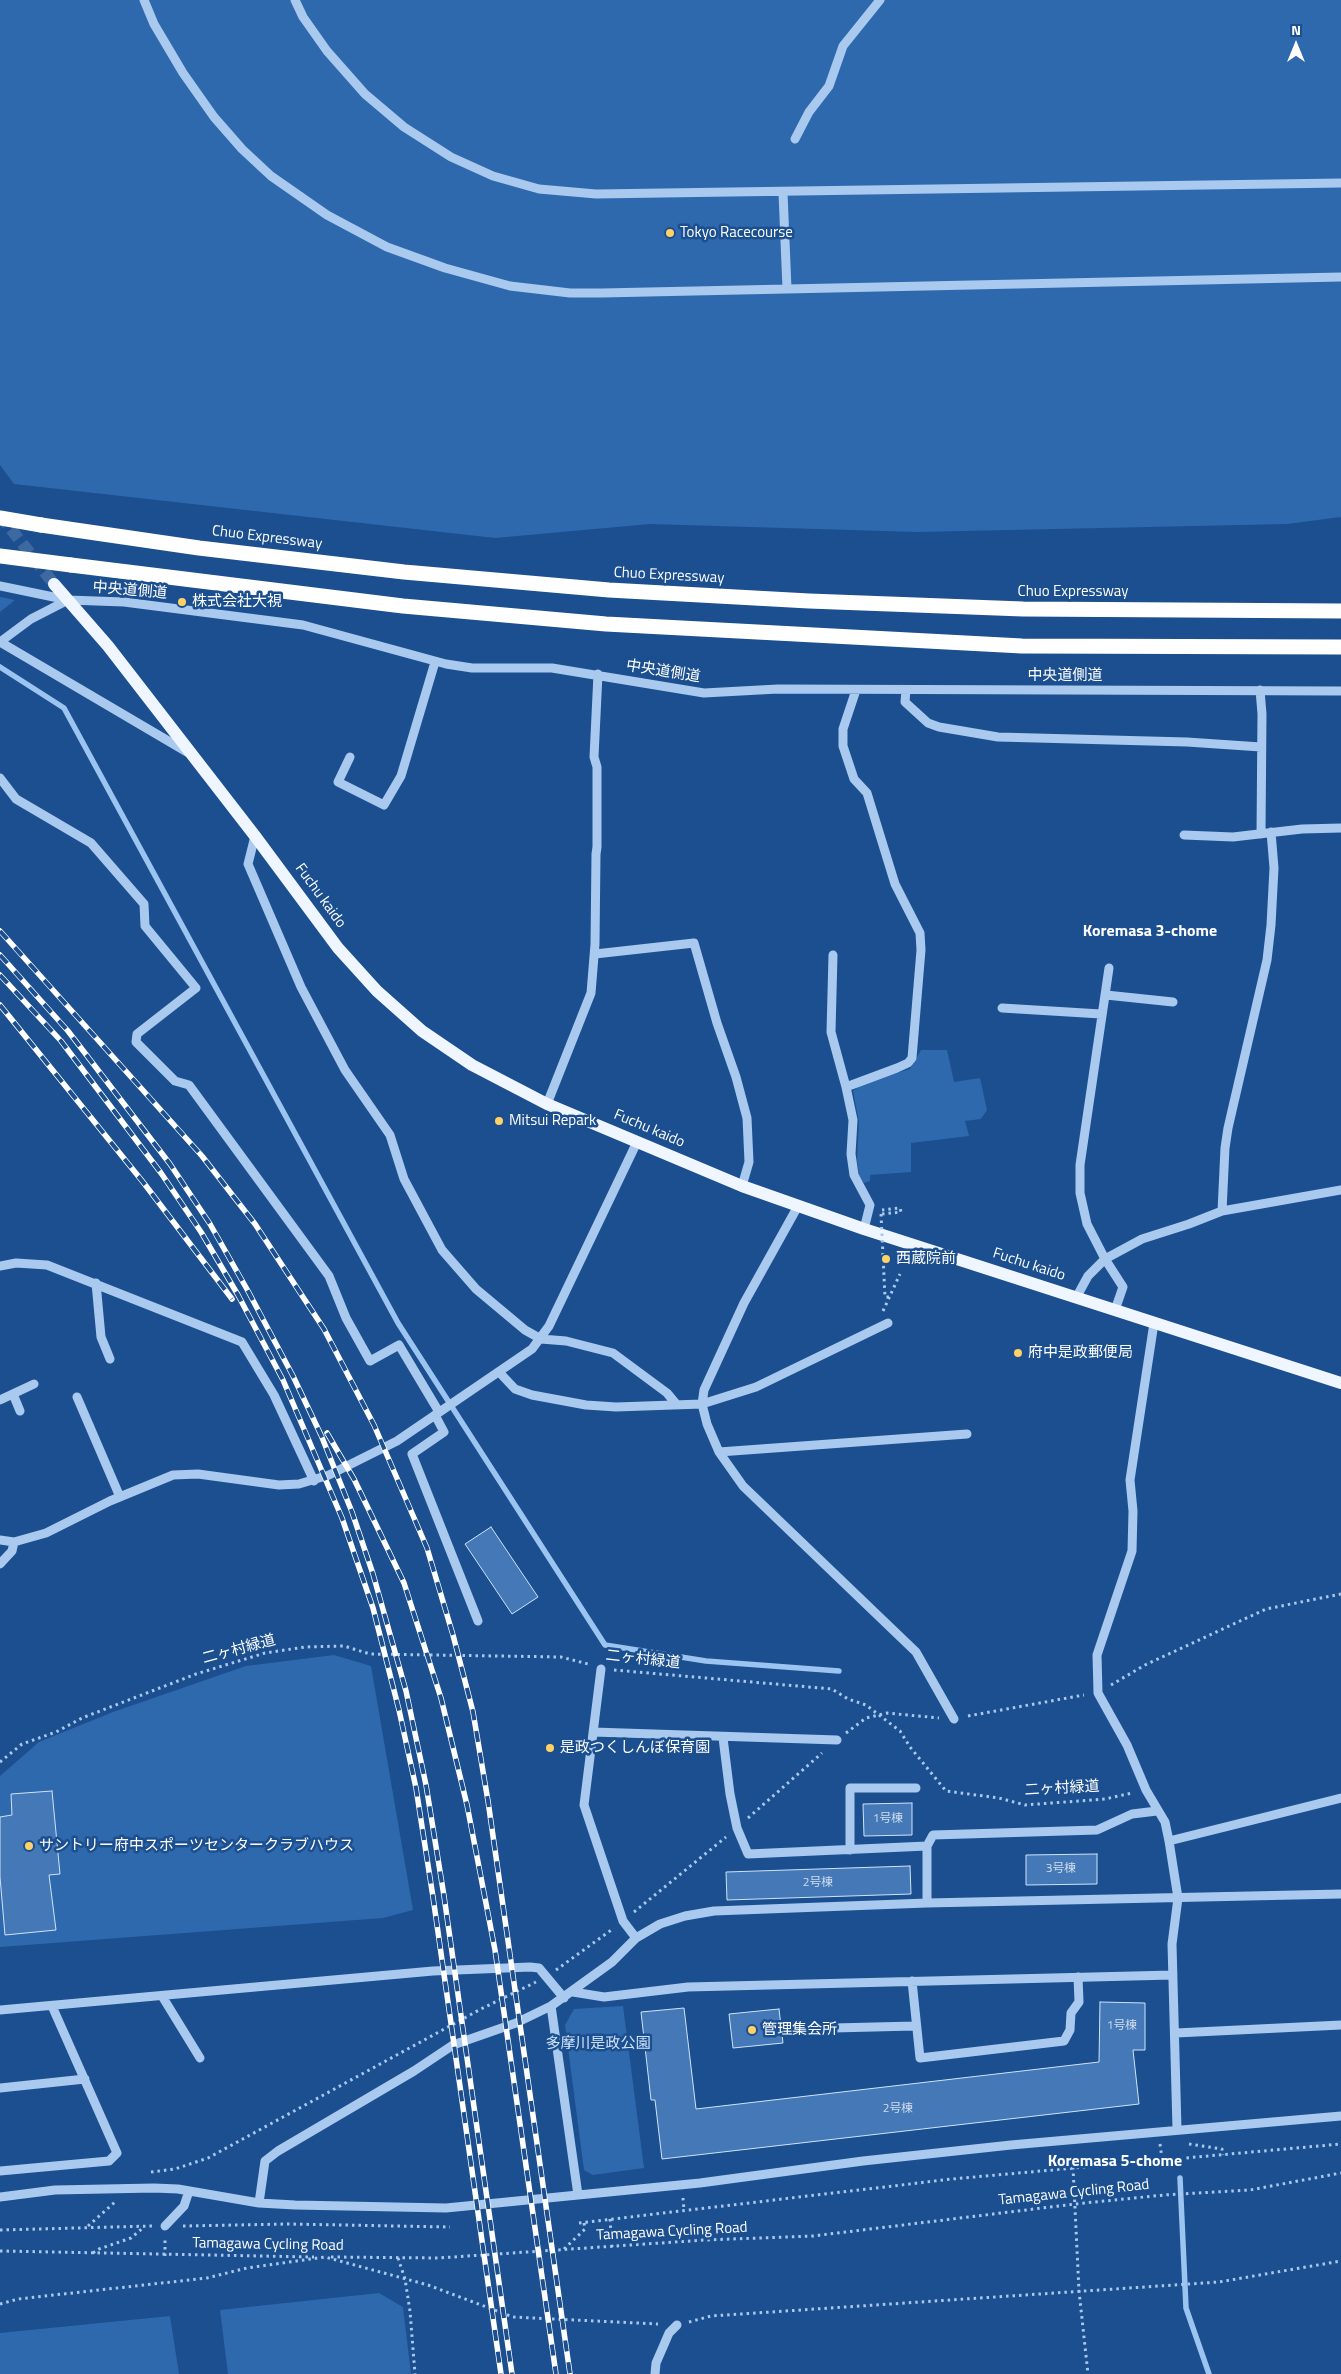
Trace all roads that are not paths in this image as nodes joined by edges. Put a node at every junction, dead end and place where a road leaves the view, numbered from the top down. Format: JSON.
{"nodes":[{"id":1,"x":144,"y":0,"type":"edge"},
{"id":2,"x":296,"y":0,"type":"edge"},
{"id":3,"x":880,"y":0,"type":"edge"},
{"id":4,"x":795,"y":139,"type":"dead end"},
{"id":5,"x":1341,"y":183,"type":"edge"},
{"id":6,"x":783,"y":193,"type":"junction"},
{"id":7,"x":1341,"y":277,"type":"edge"},
{"id":8,"x":788,"y":289,"type":"junction"},
{"id":9,"x":0,"y":518,"type":"edge"},
{"id":10,"x":0,"y":556,"type":"edge"},
{"id":11,"x":54,"y":584,"type":"tunnel mouth"},
{"id":12,"x":0,"y":586,"type":"edge"},
{"id":13,"x":68,"y":600,"type":"junction"},
{"id":14,"x":1341,"y":611,"type":"edge"},
{"id":15,"x":0,"y":642,"type":"edge"},
{"id":16,"x":1341,"y":646,"type":"edge"},
{"id":17,"x":435,"y":662,"type":"junction"},
{"id":18,"x":598,"y":674,"type":"junction"},
{"id":19,"x":856,"y":690,"type":"junction"},
{"id":20,"x":906,"y":690,"type":"junction"},
{"id":21,"x":1260,"y":690,"type":"junction"},
{"id":22,"x":1341,"y":690,"type":"edge"},
{"id":23,"x":1261,"y":747,"type":"junction"},
{"id":24,"x":194,"y":756,"type":"junction"},
{"id":25,"x":350,"y":757,"type":"dead end"},
{"id":26,"x":0,"y":778,"type":"edge"},
{"id":27,"x":1341,"y":828,"type":"edge"},
{"id":28,"x":1271,"y":832,"type":"junction"},
{"id":29,"x":1261,"y":834,"type":"junction"},
{"id":30,"x":1184,"y":835,"type":"dead end"},
{"id":31,"x":255,"y":836,"type":"junction"},
{"id":32,"x":595,"y":954,"type":"junction"},
{"id":33,"x":833,"y":955,"type":"dead end"},
{"id":34,"x":1109,"y":968,"type":"dead end"},
{"id":35,"x":1106,"y":995,"type":"junction"},
{"id":36,"x":1173,"y":1002,"type":"dead end"},
{"id":37,"x":1002,"y":1008,"type":"dead end"},
{"id":38,"x":1101,"y":1014,"type":"junction"},
{"id":39,"x":846,"y":1087,"type":"junction"},
{"id":40,"x":547,"y":1104,"type":"junction"},
{"id":41,"x":637,"y":1142,"type":"junction"},
{"id":42,"x":742,"y":1186,"type":"junction"},
{"id":43,"x":1341,"y":1190,"type":"edge"},
{"id":44,"x":798,"y":1206,"type":"junction"},
{"id":45,"x":1222,"y":1211,"type":"junction"},
{"id":46,"x":864,"y":1229,"type":"junction"},
{"id":47,"x":1105,"y":1259,"type":"junction"},
{"id":48,"x":0,"y":1266,"type":"edge"},
{"id":49,"x":96,"y":1283,"type":"junction"},
{"id":50,"x":1076,"y":1298,"type":"junction"},
{"id":51,"x":1115,"y":1310,"type":"junction"},
{"id":52,"x":888,"y":1323,"type":"dead end"},
{"id":53,"x":1154,"y":1323,"type":"junction"},
{"id":54,"x":540,"y":1339,"type":"junction"},
{"id":55,"x":110,"y":1359,"type":"dead end"},
{"id":56,"x":499,"y":1372,"type":"junction"},
{"id":57,"x":1341,"y":1383,"type":"edge"},
{"id":58,"x":34,"y":1384,"type":"dead end"},
{"id":59,"x":13,"y":1394,"type":"junction"},
{"id":60,"x":77,"y":1397,"type":"dead end"},
{"id":61,"x":0,"y":1400,"type":"edge"},
{"id":62,"x":702,"y":1404,"type":"junction"},
{"id":63,"x":677,"y":1405,"type":"junction"},
{"id":64,"x":20,"y":1411,"type":"dead end"},
{"id":65,"x":439,"y":1412,"type":"junction"},
{"id":66,"x":967,"y":1434,"type":"dead end"},
{"id":67,"x":719,"y":1452,"type":"junction"},
{"id":68,"x":314,"y":1481,"type":"junction"},
{"id":69,"x":120,"y":1497,"type":"junction"},
{"id":70,"x":0,"y":1540,"type":"edge"},
{"id":71,"x":14,"y":1542,"type":"junction"},
{"id":72,"x":0,"y":1564,"type":"edge"},
{"id":73,"x":478,"y":1621,"type":"dead end"},
{"id":74,"x":601,"y":1668,"type":"road end"},
{"id":75,"x":954,"y":1719,"type":"road end"},
{"id":76,"x":593,"y":1732,"type":"junction"},
{"id":77,"x":723,"y":1738,"type":"junction"},
{"id":78,"x":837,"y":1740,"type":"road end"},
{"id":79,"x":916,"y":1788,"type":"dead end"},
{"id":80,"x":1341,"y":1798,"type":"edge"},
{"id":81,"x":1157,"y":1811,"type":"junction"},
{"id":82,"x":1169,"y":1841,"type":"junction"},
{"id":83,"x":927,"y":1846,"type":"junction"},
{"id":84,"x":850,"y":1850,"type":"junction"},
{"id":85,"x":1341,"y":1894,"type":"edge"},
{"id":86,"x":1178,"y":1898,"type":"junction"},
{"id":87,"x":928,"y":1903,"type":"junction"},
{"id":88,"x":636,"y":1938,"type":"junction"},
{"id":89,"x":1173,"y":1975,"type":"junction"},
{"id":90,"x":1078,"y":1978,"type":"junction"},
{"id":91,"x":912,"y":1981,"type":"junction"},
{"id":92,"x":573,"y":1992,"type":"junction"},
{"id":93,"x":162,"y":1996,"type":"junction"},
{"id":94,"x":564,"y":1998,"type":"junction"},
{"id":95,"x":52,"y":2006,"type":"junction"},
{"id":96,"x":551,"y":2006,"type":"junction"},
{"id":97,"x":0,"y":2010,"type":"edge"},
{"id":98,"x":1341,"y":2025,"type":"edge"},
{"id":99,"x":915,"y":2026,"type":"junction"},
{"id":100,"x":792,"y":2029,"type":"dead end"},
{"id":101,"x":1176,"y":2033,"type":"junction"},
{"id":102,"x":200,"y":2058,"type":"dead end"},
{"id":103,"x":85,"y":2079,"type":"junction"},
{"id":104,"x":0,"y":2088,"type":"edge"},
{"id":105,"x":1341,"y":2116,"type":"edge"},
{"id":106,"x":1177,"y":2129,"type":"junction"},
{"id":107,"x":0,"y":2171,"type":"edge"},
{"id":108,"x":189,"y":2191,"type":"junction"},
{"id":109,"x":578,"y":2195,"type":"junction"},
{"id":110,"x":0,"y":2197,"type":"edge"},
{"id":111,"x":259,"y":2202,"type":"junction"},
{"id":112,"x":165,"y":2226,"type":"road end"},
{"id":113,"x":677,"y":2324,"type":"road end"},
{"id":114,"x":655,"y":2374,"type":"edge"}],
"edges":[{"from":1,"to":8,"type":"street"},
{"from":2,"to":6,"type":"street"},
{"from":3,"to":4,"type":"street"},
{"from":5,"to":6,"type":"street"},
{"from":6,"to":8,"type":"street"},
{"from":7,"to":8,"type":"street"},
{"from":9,"to":14,"type":"highway","name":"Chuo Expressway","bridge":true},
{"from":10,"to":16,"type":"highway","bridge":true},
{"from":11,"to":13,"type":"main road","name":"Fuchu kaido"},
{"from":12,"to":13,"type":"street"},
{"from":13,"to":15,"type":"street","name":"中央道側道"},
{"from":13,"to":17,"type":"street","name":"中央道側道"},
{"from":13,"to":24,"type":"main road","name":"Fuchu kaido"},
{"from":15,"to":24,"type":"street"},
{"from":17,"to":18,"type":"street","name":"中央道側道"},
{"from":17,"to":25,"type":"street"},
{"from":18,"to":19,"type":"street","name":"中央道側道"},
{"from":18,"to":32,"type":"street"},
{"from":19,"to":20,"type":"street","name":"中央道側道"},
{"from":19,"to":39,"type":"street"},
{"from":20,"to":21,"type":"street","name":"中央道側道"},
{"from":20,"to":23,"type":"street"},
{"from":21,"to":22,"type":"street","name":"中央道側道"},
{"from":21,"to":23,"type":"street"},
{"from":23,"to":29,"type":"street"},
{"from":24,"to":31,"type":"main road","name":"Fuchu kaido"},
{"from":26,"to":65,"type":"street"},
{"from":27,"to":28,"type":"street"},
{"from":28,"to":29,"type":"street"},
{"from":28,"to":45,"type":"street"},
{"from":29,"to":30,"type":"street"},
{"from":31,"to":40,"type":"main road","name":"Fuchu kaido"},
{"from":31,"to":54,"type":"street"},
{"from":32,"to":40,"type":"street"},
{"from":32,"to":42,"type":"street"},
{"from":33,"to":39,"type":"street"},
{"from":34,"to":35,"type":"street"},
{"from":35,"to":36,"type":"street"},
{"from":35,"to":38,"type":"street"},
{"from":37,"to":38,"type":"street"},
{"from":38,"to":47,"type":"street"},
{"from":39,"to":46,"type":"street"},
{"from":40,"to":41,"type":"main road","name":"Fuchu kaido"},
{"from":41,"to":42,"type":"main road","name":"Fuchu kaido"},
{"from":41,"to":54,"type":"street"},
{"from":42,"to":44,"type":"main road","name":"Fuchu kaido"},
{"from":43,"to":45,"type":"street"},
{"from":44,"to":46,"type":"main road","name":"Fuchu kaido"},
{"from":44,"to":62,"type":"street"},
{"from":45,"to":47,"type":"street"},
{"from":46,"to":50,"type":"main road","name":"Fuchu kaido"},
{"from":47,"to":50,"type":"street"},
{"from":47,"to":51,"type":"street"},
{"from":48,"to":49,"type":"street"},
{"from":49,"to":55,"type":"street"},
{"from":49,"to":68,"type":"street"},
{"from":50,"to":51,"type":"main road","name":"Fuchu kaido"},
{"from":51,"to":53,"type":"main road","name":"Fuchu kaido"},
{"from":52,"to":62,"type":"street"},
{"from":53,"to":57,"type":"main road","name":"Fuchu kaido"},
{"from":53,"to":81,"type":"street"},
{"from":54,"to":56,"type":"street"},
{"from":54,"to":63,"type":"street"},
{"from":56,"to":63,"type":"street"},
{"from":56,"to":65,"type":"street"},
{"from":58,"to":59,"type":"street"},
{"from":59,"to":61,"type":"street"},
{"from":59,"to":64,"type":"street"},
{"from":60,"to":69,"type":"street"},
{"from":62,"to":63,"type":"street"},
{"from":62,"to":67,"type":"street"},
{"from":65,"to":68,"type":"street"},
{"from":65,"to":73,"type":"street"},
{"from":66,"to":67,"type":"street"},
{"from":67,"to":75,"type":"street"},
{"from":68,"to":69,"type":"street"},
{"from":69,"to":71,"type":"street"},
{"from":70,"to":71,"type":"street"},
{"from":71,"to":72,"type":"street"},
{"from":74,"to":76,"type":"street"},
{"from":76,"to":77,"type":"street"},
{"from":76,"to":88,"type":"street"},
{"from":77,"to":78,"type":"street"},
{"from":77,"to":84,"type":"street"},
{"from":79,"to":84,"type":"street"},
{"from":80,"to":82,"type":"street"},
{"from":81,"to":82,"type":"street"},
{"from":81,"to":83,"type":"street"},
{"from":82,"to":86,"type":"street"},
{"from":83,"to":84,"type":"street"},
{"from":83,"to":87,"type":"street"},
{"from":85,"to":86,"type":"street"},
{"from":86,"to":87,"type":"street"},
{"from":86,"to":89,"type":"street"},
{"from":87,"to":88,"type":"street"},
{"from":88,"to":92,"type":"street"},
{"from":89,"to":90,"type":"street"},
{"from":89,"to":101,"type":"street"},
{"from":90,"to":91,"type":"street"},
{"from":90,"to":99,"type":"street"},
{"from":91,"to":92,"type":"street"},
{"from":91,"to":99,"type":"street"},
{"from":92,"to":94,"type":"street"},
{"from":93,"to":94,"type":"street"},
{"from":93,"to":95,"type":"street"},
{"from":93,"to":102,"type":"street"},
{"from":94,"to":96,"type":"street"},
{"from":95,"to":97,"type":"street"},
{"from":95,"to":103,"type":"street"},
{"from":96,"to":109,"type":"street"},
{"from":96,"to":111,"type":"street"},
{"from":98,"to":101,"type":"street"},
{"from":99,"to":100,"type":"street"},
{"from":101,"to":106,"type":"street"},
{"from":103,"to":104,"type":"street"},
{"from":103,"to":107,"type":"street"},
{"from":105,"to":106,"type":"street"},
{"from":106,"to":109,"type":"street"},
{"from":108,"to":110,"type":"street"},
{"from":108,"to":111,"type":"street"},
{"from":108,"to":112,"type":"street"},
{"from":109,"to":111,"type":"street"},
{"from":113,"to":114,"type":"street"}]}
